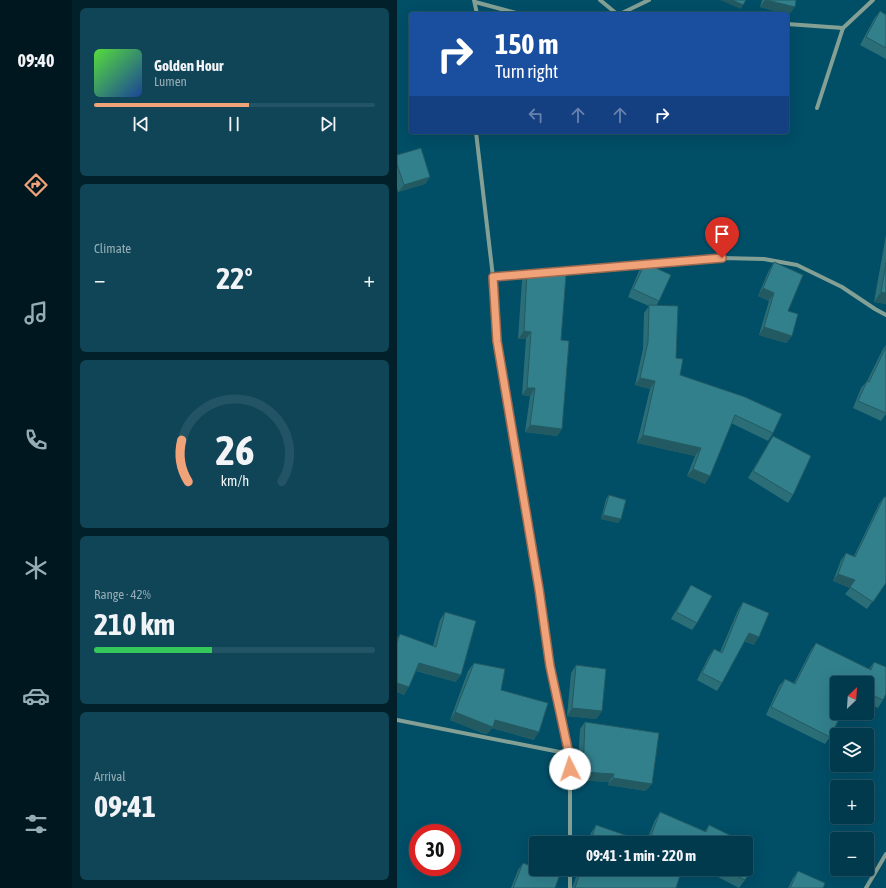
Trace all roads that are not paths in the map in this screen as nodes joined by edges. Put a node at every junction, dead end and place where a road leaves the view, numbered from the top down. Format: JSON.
{"nodes":[{"id":1,"x":600,"y":0,"type":"edge"},
{"id":2,"x":649,"y":0,"type":"edge"},
{"id":3,"x":873,"y":0,"type":"edge"},
{"id":4,"x":474,"y":1,"type":"edge"},
{"id":5,"x":477,"y":12,"type":"edge"},
{"id":6,"x":513,"y":12,"type":"edge"},
{"id":7,"x":615,"y":12,"type":"edge"},
{"id":8,"x":622,"y":12,"type":"edge"},
{"id":9,"x":789,"y":24,"type":"edge"},
{"id":10,"x":843,"y":28,"type":"junction"},
{"id":11,"x":817,"y":108,"type":"dead end"},
{"id":12,"x":476,"y":134,"type":"edge"},
{"id":13,"x":493,"y":277,"type":"junction"},
{"id":14,"x":886,"y":315,"type":"edge"},
{"id":15,"x":397,"y":720,"type":"edge"},
{"id":16,"x":569,"y":754,"type":"junction"},
{"id":17,"x":570,"y":836,"type":"edge"},
{"id":18,"x":886,"y":854,"type":"edge"},
{"id":19,"x":570,"y":876,"type":"edge"},
{"id":20,"x":570,"y":888,"type":"edge"},
{"id":21,"x":866,"y":888,"type":"edge"}],
"edges":[{"from":1,"to":7,"type":"street"},
{"from":2,"to":8,"type":"street"},
{"from":3,"to":10,"type":"street"},
{"from":4,"to":5,"type":"street"},
{"from":4,"to":6,"type":"street"},
{"from":9,"to":10,"type":"street"},
{"from":10,"to":11,"type":"street"},
{"from":12,"to":13,"type":"street"},
{"from":13,"to":14,"type":"street"},
{"from":13,"to":16,"type":"street"},
{"from":15,"to":16,"type":"street"},
{"from":16,"to":17,"type":"street"},
{"from":18,"to":21,"type":"street"},
{"from":19,"to":20,"type":"street"}]}
